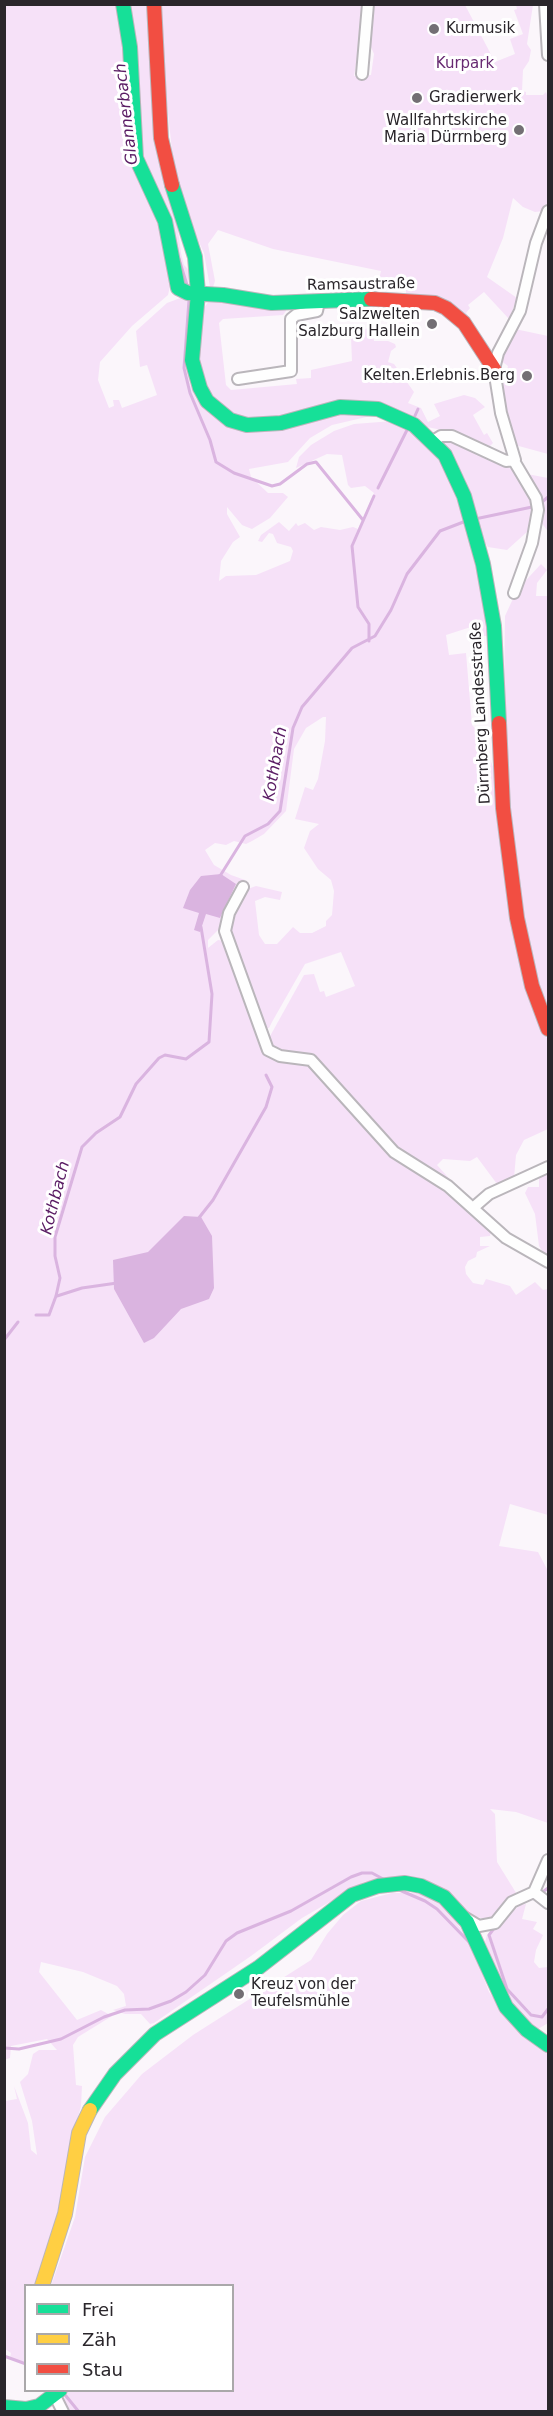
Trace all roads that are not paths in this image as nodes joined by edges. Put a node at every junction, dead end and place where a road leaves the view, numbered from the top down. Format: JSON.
{"nodes":[{"id":1,"x":123,"y":4,"type":"edge"},
{"id":2,"x":154,"y":4,"type":"edge"},
{"id":3,"x":368,"y":4,"type":"edge"},
{"id":4,"x":545,"y":4,"type":"edge"},
{"id":5,"x":548,"y":52,"type":"edge"},
{"id":6,"x":362,"y":75,"type":"dead end"},
{"id":7,"x":549,"y":212,"type":"edge"},
{"id":8,"x":198,"y":293,"type":"junction"},
{"id":9,"x":319,"y":302,"type":"junction"},
{"id":10,"x":482,"y":350,"type":"junction"},
{"id":11,"x":498,"y":353,"type":"junction"},
{"id":12,"x":494,"y":369,"type":"junction"},
{"id":13,"x":238,"y":379,"type":"dead end"},
{"id":14,"x":433,"y":441,"type":"junction"},
{"id":15,"x":514,"y":461,"type":"junction"},
{"id":16,"x":514,"y":593,"type":"dead end"},
{"id":17,"x":243,"y":887,"type":"dead end"},
{"id":18,"x":549,"y":1029,"type":"edge"},
{"id":19,"x":549,"y":1167,"type":"edge"},
{"id":20,"x":474,"y":1207,"type":"junction"},
{"id":21,"x":549,"y":1262,"type":"edge"},
{"id":22,"x":549,"y":1860,"type":"edge"},
{"id":23,"x":539,"y":1896,"type":"edge"},
{"id":24,"x":464,"y":1917,"type":"junction"},
{"id":25,"x":484,"y":1927,"type":"junction"},
{"id":26,"x":478,"y":1946,"type":"junction"},
{"id":27,"x":549,"y":2045,"type":"edge"},
{"id":28,"x":43,"y":2284,"type":"edge"},
{"id":29,"x":57,"y":2393,"type":"edge"},
{"id":30,"x":4,"y":2407,"type":"edge"},
{"id":31,"x":63,"y":2412,"type":"edge"}],
"edges":[{"from":1,"to":8,"type":"main road"},
{"from":2,"to":8,"type":"main road","name":"Dürrnberg Landesstraße"},
{"from":3,"to":6,"type":"street"},
{"from":4,"to":5,"type":"street"},
{"from":7,"to":11,"type":"street"},
{"from":8,"to":9,"type":"main road","name":"Ramsaustraße"},
{"from":8,"to":14,"type":"main road","name":"Dürrnberg Landesstraße"},
{"from":9,"to":10,"type":"main road","name":"Ramsaustraße"},
{"from":9,"to":13,"type":"street"},
{"from":10,"to":11,"type":"street"},
{"from":10,"to":12,"type":"main road","name":"Ramsaustraße"},
{"from":11,"to":12,"type":"street"},
{"from":12,"to":15,"type":"street"},
{"from":14,"to":15,"type":"street"},
{"from":14,"to":18,"type":"main road","name":"Dürrnberg Landesstraße"},
{"from":15,"to":16,"type":"street"},
{"from":17,"to":20,"type":"street"},
{"from":19,"to":20,"type":"street"},
{"from":20,"to":21,"type":"street"},
{"from":22,"to":23,"type":"street"},
{"from":23,"to":25,"type":"street"},
{"from":24,"to":25,"type":"street"},
{"from":24,"to":26,"type":"main road"},
{"from":24,"to":28,"type":"main road"},
{"from":25,"to":26,"type":"street"},
{"from":26,"to":27,"type":"main road"},
{"from":29,"to":30,"type":"main road"},
{"from":29,"to":31,"type":"street"}]}
